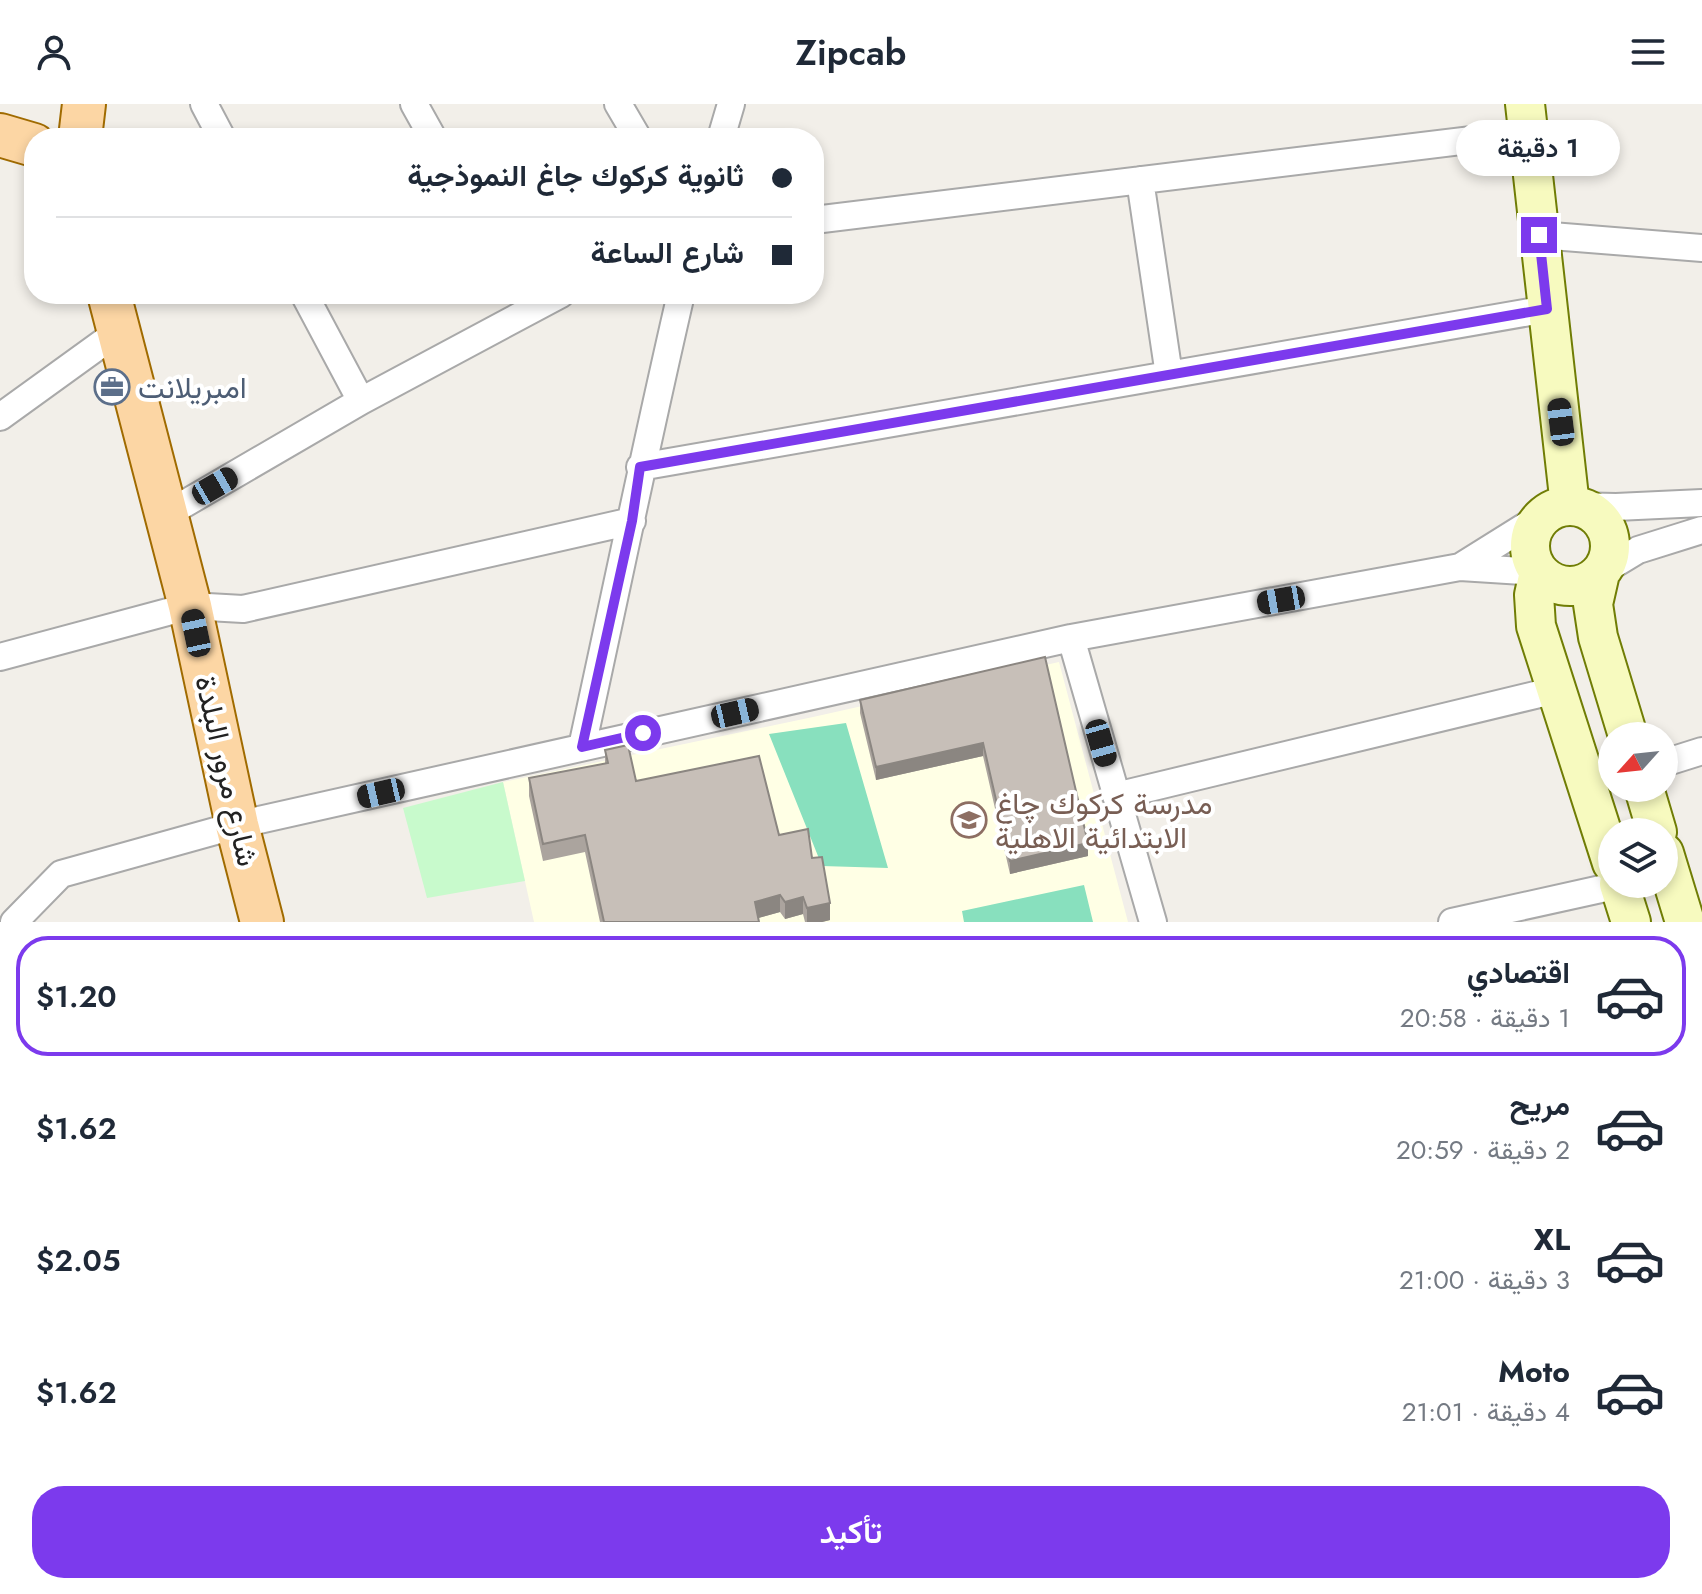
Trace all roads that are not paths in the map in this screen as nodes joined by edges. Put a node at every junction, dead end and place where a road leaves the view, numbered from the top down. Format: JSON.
{"nodes":[{"id":1,"x":5,"y":104,"type":"edge"},
{"id":2,"x":84,"y":104,"type":"edge"},
{"id":3,"x":204,"y":104,"type":"edge"},
{"id":4,"x":414,"y":104,"type":"edge"},
{"id":5,"x":618,"y":104,"type":"edge"},
{"id":6,"x":731,"y":104,"type":"edge"},
{"id":7,"x":0,"y":108,"type":"edge"},
{"id":8,"x":1526,"y":119,"type":"edge"},
{"id":9,"x":81,"y":128,"type":"edge"},
{"id":10,"x":217,"y":128,"type":"edge"},
{"id":11,"x":427,"y":128,"type":"edge"},
{"id":12,"x":632,"y":128,"type":"edge"},
{"id":13,"x":724,"y":128,"type":"edge"},
{"id":14,"x":0,"y":135,"type":"edge"},
{"id":15,"x":24,"y":142,"type":"edge"},
{"id":16,"x":1140,"y":180,"type":"junction"},
{"id":17,"x":824,"y":219,"type":"edge"},
{"id":18,"x":1539,"y":235,"type":"junction"},
{"id":19,"x":1702,"y":248,"type":"edge"},
{"id":20,"x":309,"y":304,"type":"edge"},
{"id":21,"x":525,"y":304,"type":"edge"},
{"id":22,"x":679,"y":304,"type":"edge"},
{"id":23,"x":1547,"y":309,"type":"junction"},
{"id":24,"x":114,"y":312,"type":"edge"},
{"id":25,"x":1169,"y":375,"type":"junction"},
{"id":26,"x":361,"y":401,"type":"junction"},
{"id":27,"x":0,"y":417,"type":"edge"},
{"id":28,"x":640,"y":467,"type":"junction"},
{"id":29,"x":1702,"y":503,"type":"edge"},
{"id":30,"x":1559,"y":509,"type":"junction"},
{"id":31,"x":167,"y":514,"type":"junction"},
{"id":32,"x":632,"y":521,"type":"junction"},
{"id":33,"x":1702,"y":530,"type":"edge"},
{"id":34,"x":1460,"y":567,"type":"junction"},
{"id":35,"x":1539,"y":572,"type":"junction"},
{"id":36,"x":1600,"y":573,"type":"junction"},
{"id":37,"x":190,"y":606,"type":"junction"},
{"id":38,"x":1071,"y":638,"type":"junction"},
{"id":39,"x":0,"y":657,"type":"edge"},
{"id":40,"x":1556,"y":690,"type":"junction"},
{"id":41,"x":1624,"y":722,"type":"edge"},
{"id":42,"x":582,"y":747,"type":"junction"},
{"id":43,"x":1702,"y":751,"type":"edge"},
{"id":44,"x":1678,"y":759,"type":"edge"},
{"id":45,"x":1116,"y":796,"type":"junction"},
{"id":46,"x":1598,"y":819,"type":"edge"},
{"id":47,"x":237,"y":825,"type":"junction"},
{"id":48,"x":1598,"y":882,"type":"edge"},
{"id":49,"x":1624,"y":898,"type":"edge"},
{"id":50,"x":1678,"y":898,"type":"edge"},
{"id":51,"x":14,"y":922,"type":"edge"},
{"id":52,"x":262,"y":922,"type":"edge"},
{"id":53,"x":1153,"y":922,"type":"edge"},
{"id":54,"x":1452,"y":922,"type":"edge"},
{"id":55,"x":1631,"y":922,"type":"edge"},
{"id":56,"x":1685,"y":922,"type":"edge"}],
"edges":[{"from":1,"to":7,"type":"main road"},
{"from":2,"to":9,"type":"main road"},
{"from":3,"to":10,"type":"street"},
{"from":4,"to":11,"type":"street"},
{"from":5,"to":12,"type":"street"},
{"from":6,"to":13,"type":"street"},
{"from":8,"to":16,"type":"street"},
{"from":8,"to":18,"type":"main road"},
{"from":14,"to":15,"type":"main road"},
{"from":16,"to":17,"type":"street"},
{"from":16,"to":25,"type":"street"},
{"from":18,"to":19,"type":"street"},
{"from":18,"to":23,"type":"main road"},
{"from":20,"to":26,"type":"street"},
{"from":21,"to":26,"type":"street"},
{"from":22,"to":28,"type":"street"},
{"from":23,"to":25,"type":"street"},
{"from":23,"to":30,"type":"main road"},
{"from":24,"to":27,"type":"street"},
{"from":24,"to":31,"type":"main road","name":"شارع مرور البلدة"},
{"from":25,"to":28,"type":"street"},
{"from":26,"to":31,"type":"street"},
{"from":28,"to":32,"type":"street"},
{"from":29,"to":30,"type":"street"},
{"from":30,"to":34,"type":"street"},
{"from":30,"to":35,"type":"main road"},
{"from":30,"to":36,"type":"main road"},
{"from":31,"to":37,"type":"main road","name":"شارع مرور البلدة"},
{"from":32,"to":37,"type":"street"},
{"from":32,"to":42,"type":"street"},
{"from":33,"to":36,"type":"street"},
{"from":34,"to":35,"type":"street"},
{"from":34,"to":38,"type":"street"},
{"from":35,"to":36,"type":"main road"},
{"from":35,"to":40,"type":"main road"},
{"from":36,"to":41,"type":"main road"},
{"from":37,"to":39,"type":"street"},
{"from":37,"to":47,"type":"main road","name":"شارع مرور البلدة"},
{"from":38,"to":42,"type":"street"},
{"from":38,"to":45,"type":"street"},
{"from":40,"to":45,"type":"street"},
{"from":40,"to":46,"type":"main road"},
{"from":42,"to":47,"type":"street"},
{"from":43,"to":44,"type":"street"},
{"from":45,"to":53,"type":"street"},
{"from":47,"to":51,"type":"street"},
{"from":47,"to":52,"type":"main road","name":"شارع مرور البلدة"},
{"from":48,"to":54,"type":"street"},
{"from":49,"to":55,"type":"main road"},
{"from":50,"to":56,"type":"main road"}]}
